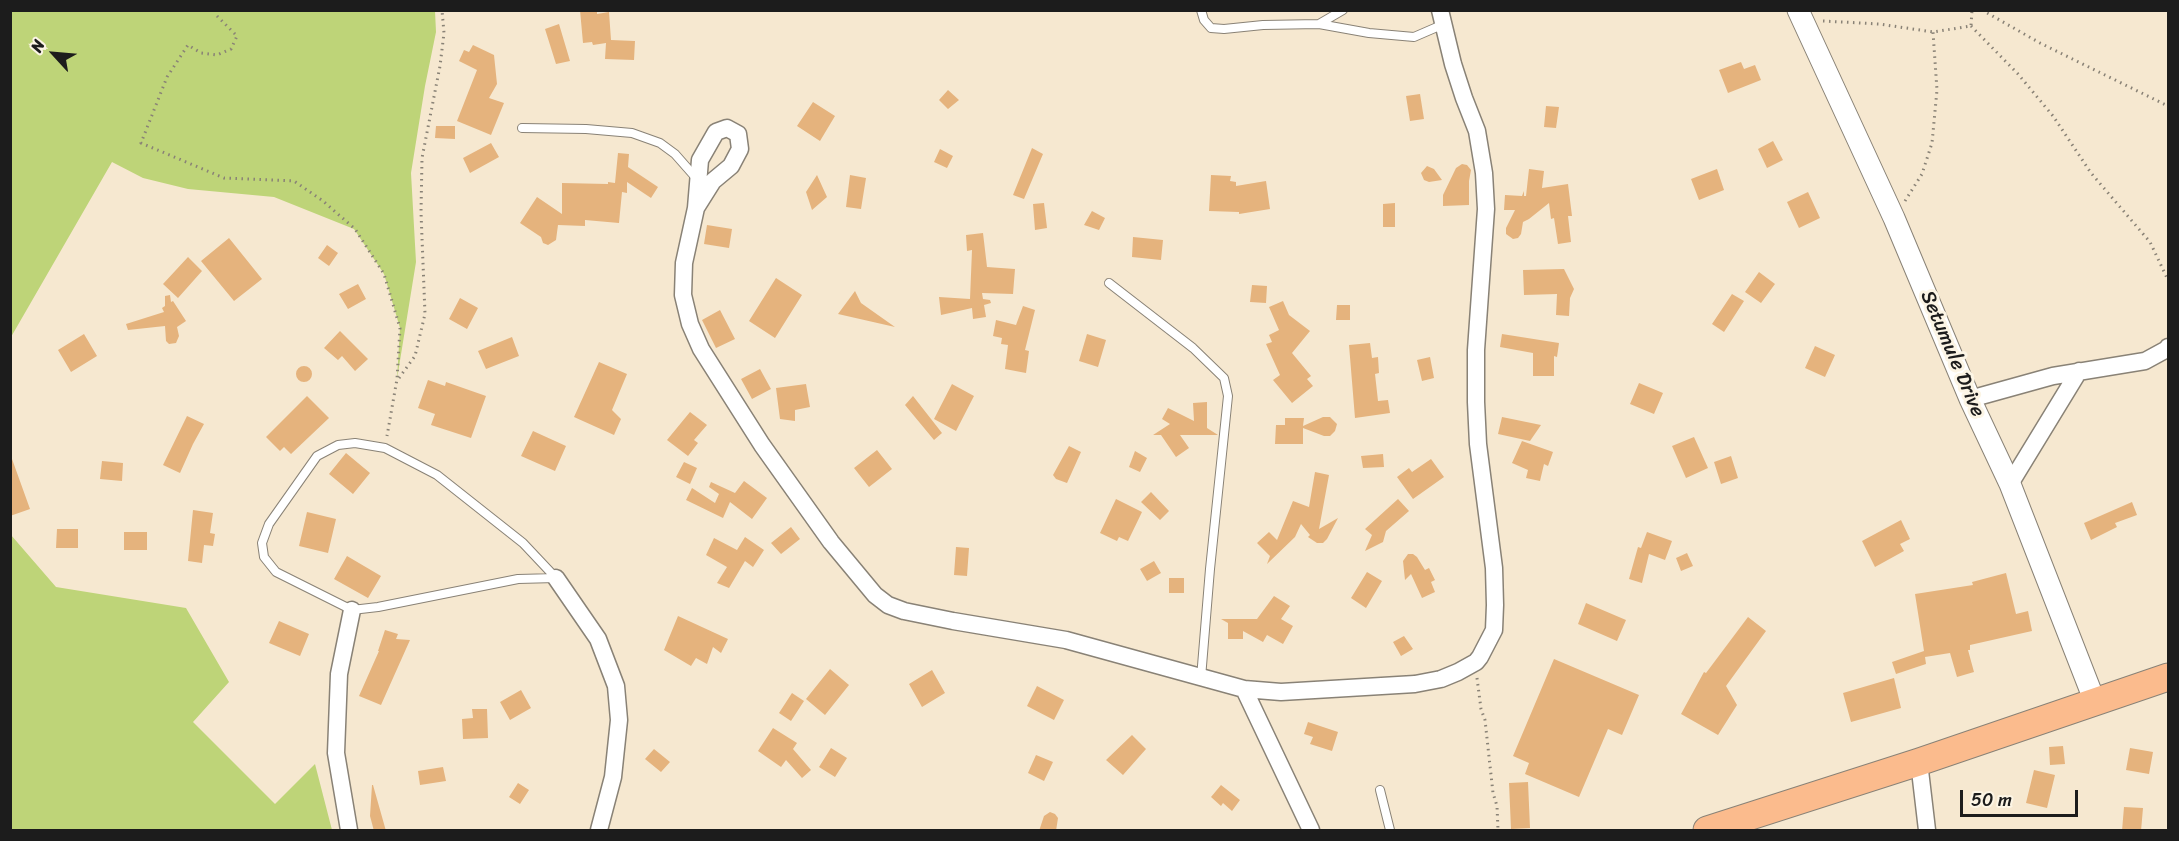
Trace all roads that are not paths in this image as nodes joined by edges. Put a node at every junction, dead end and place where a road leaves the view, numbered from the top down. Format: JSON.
{"nodes":[{"id":1,"x":1202,"y":10,"type":"edge"},
{"id":2,"x":1343,"y":10,"type":"edge"},
{"id":3,"x":1801,"y":15,"type":"edge"},
{"id":4,"x":1442,"y":17,"type":"edge"},
{"id":5,"x":1319,"y":24,"type":"junction"},
{"id":6,"x":522,"y":128,"type":"dead end"},
{"id":7,"x":699,"y":181,"type":"junction"},
{"id":8,"x":696,"y":208,"type":"junction"},
{"id":9,"x":1109,"y":283,"type":"dead end"},
{"id":10,"x":2169,"y":346,"type":"edge"},
{"id":11,"x":2079,"y":371,"type":"junction"},
{"id":12,"x":1970,"y":399,"type":"junction"},
{"id":13,"x":2010,"y":484,"type":"junction"},
{"id":14,"x":556,"y":578,"type":"junction"},
{"id":15,"x":352,"y":610,"type":"junction"},
{"id":16,"x":2169,"y":677,"type":"edge"},
{"id":17,"x":1201,"y":678,"type":"junction"},
{"id":18,"x":1244,"y":689,"type":"junction"},
{"id":19,"x":2095,"y":702,"type":"junction"},
{"id":20,"x":1919,"y":762,"type":"junction"},
{"id":21,"x":1380,"y":790,"type":"dead end"},
{"id":22,"x":349,"y":831,"type":"edge"},
{"id":23,"x":599,"y":831,"type":"edge"},
{"id":24,"x":1311,"y":831,"type":"edge"},
{"id":25,"x":1390,"y":831,"type":"edge"},
{"id":26,"x":1707,"y":831,"type":"edge"},
{"id":27,"x":1927,"y":831,"type":"edge"}],
"edges":[{"from":1,"to":5,"type":"lane"},
{"from":2,"to":5,"type":"lane"},
{"from":3,"to":12,"type":"street","name":"Setumule Drive"},
{"from":4,"to":5,"type":"lane"},
{"from":4,"to":18,"type":"street"},
{"from":6,"to":7,"type":"lane"},
{"from":7,"to":8,"type":"street"},
{"from":7,"to":8,"type":"street"},
{"from":8,"to":17,"type":"street"},
{"from":9,"to":17,"type":"lane"},
{"from":10,"to":11,"type":"street"},
{"from":11,"to":12,"type":"street"},
{"from":11,"to":13,"type":"street"},
{"from":12,"to":13,"type":"street","name":"Setumule Drive"},
{"from":13,"to":19,"type":"street","name":"Setumule Drive"},
{"from":14,"to":15,"type":"lane"},
{"from":14,"to":15,"type":"lane"},
{"from":14,"to":23,"type":"street"},
{"from":15,"to":22,"type":"street"},
{"from":16,"to":19,"type":"main road"},
{"from":17,"to":18,"type":"street"},
{"from":18,"to":24,"type":"street"},
{"from":19,"to":20,"type":"main road"},
{"from":20,"to":26,"type":"main road"},
{"from":20,"to":27,"type":"street"},
{"from":21,"to":25,"type":"lane"}]}
